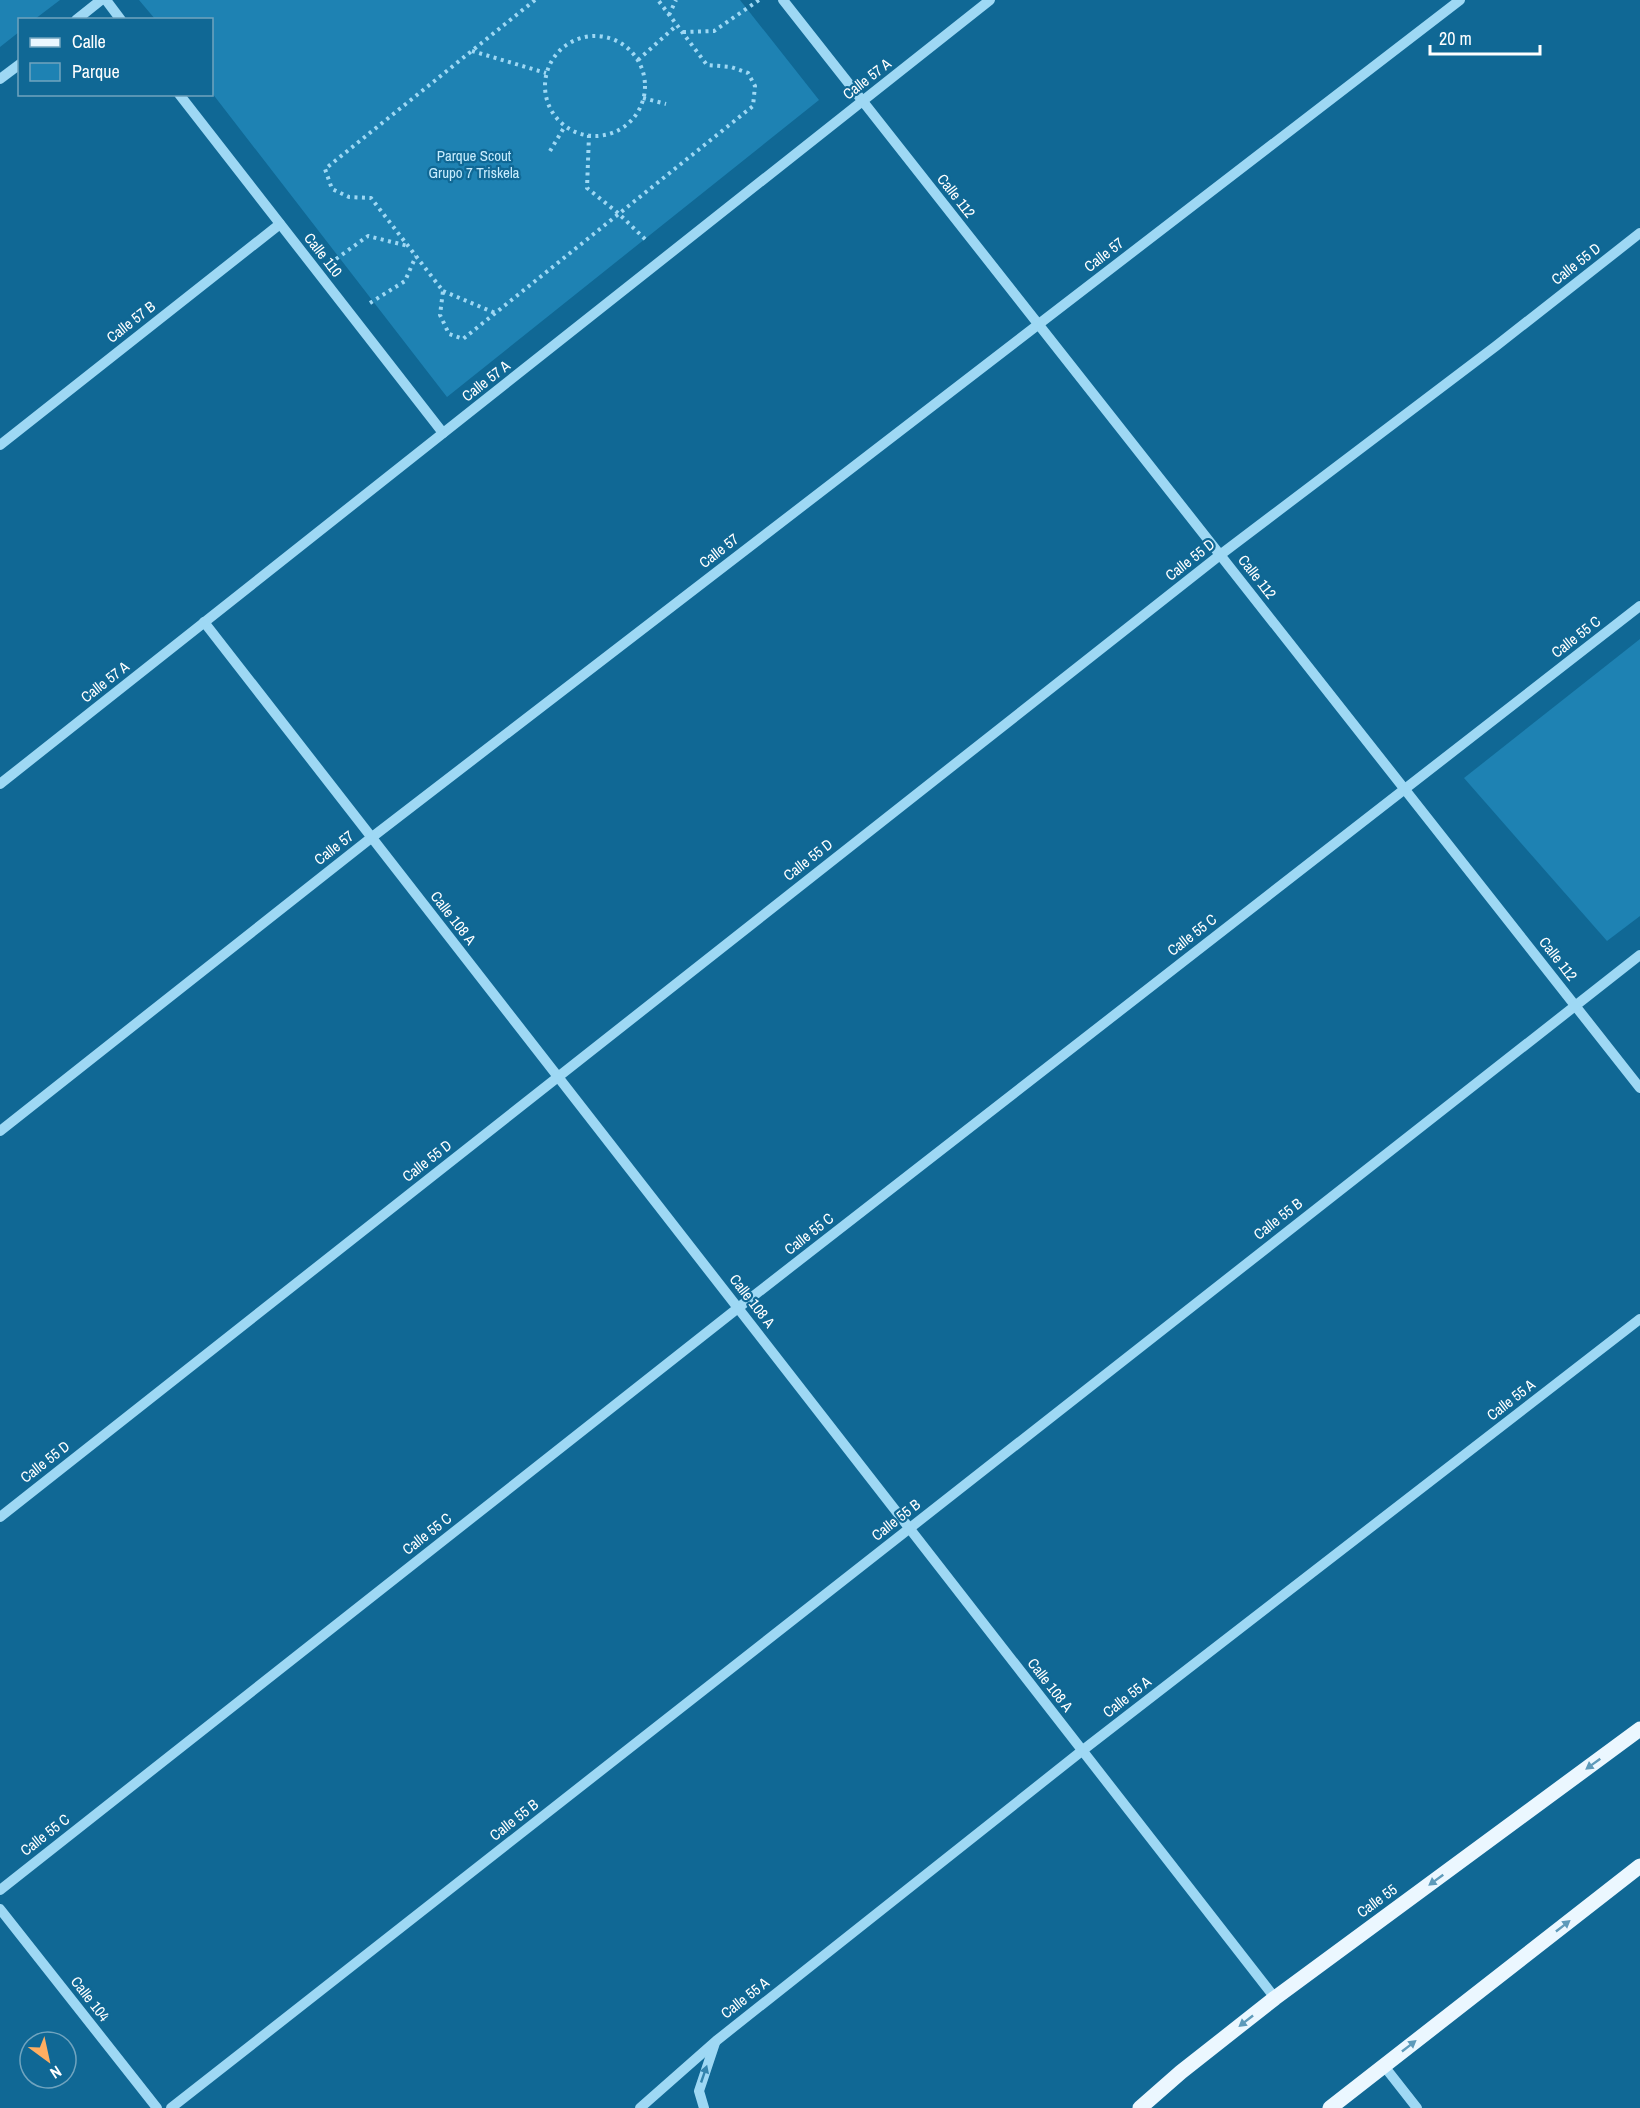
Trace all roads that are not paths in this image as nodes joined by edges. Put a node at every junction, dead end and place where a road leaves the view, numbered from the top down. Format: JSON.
{"nodes":[{"id":1,"x":101,"y":0,"type":"edge"},
{"id":2,"x":106,"y":0,"type":"edge"},
{"id":3,"x":783,"y":0,"type":"edge"},
{"id":4,"x":990,"y":0,"type":"edge"},
{"id":5,"x":1460,"y":0,"type":"edge"},
{"id":6,"x":78,"y":18,"type":"edge"},
{"id":7,"x":120,"y":18,"type":"edge"},
{"id":8,"x":18,"y":66,"type":"edge"},
{"id":9,"x":0,"y":79,"type":"edge"},
{"id":10,"x":181,"y":96,"type":"edge"},
{"id":11,"x":863,"y":101,"type":"junction"},
{"id":12,"x":280,"y":224,"type":"junction"},
{"id":13,"x":1640,"y":233,"type":"edge"},
{"id":14,"x":1038,"y":325,"type":"junction"},
{"id":15,"x":443,"y":433,"type":"junction"},
{"id":16,"x":0,"y":445,"type":"edge"},
{"id":17,"x":1220,"y":555,"type":"junction"},
{"id":18,"x":1640,"y":606,"type":"edge"},
{"id":19,"x":204,"y":622,"type":"junction"},
{"id":20,"x":0,"y":784,"type":"edge"},
{"id":21,"x":1404,"y":788,"type":"junction"},
{"id":22,"x":371,"y":838,"type":"junction"},
{"id":23,"x":1640,"y":955,"type":"edge"},
{"id":24,"x":1575,"y":1005,"type":"junction"},
{"id":25,"x":557,"y":1077,"type":"junction"},
{"id":26,"x":1640,"y":1088,"type":"edge"},
{"id":27,"x":0,"y":1131,"type":"edge"},
{"id":28,"x":738,"y":1308,"type":"junction"},
{"id":29,"x":1640,"y":1320,"type":"edge"},
{"id":30,"x":0,"y":1517,"type":"edge"},
{"id":31,"x":909,"y":1528,"type":"junction"},
{"id":32,"x":1640,"y":1729,"type":"edge"},
{"id":33,"x":1083,"y":1750,"type":"junction"},
{"id":34,"x":1640,"y":1866,"type":"edge"},
{"id":35,"x":0,"y":1890,"type":"edge"},
{"id":36,"x":0,"y":1909,"type":"edge"},
{"id":37,"x":1275,"y":1998,"type":"junction"},
{"id":38,"x":716,"y":2041,"type":"junction"},
{"id":39,"x":1384,"y":2066,"type":"junction"},
{"id":40,"x":157,"y":2108,"type":"edge"},
{"id":41,"x":171,"y":2108,"type":"edge"},
{"id":42,"x":640,"y":2108,"type":"edge"},
{"id":43,"x":704,"y":2108,"type":"edge"},
{"id":44,"x":1140,"y":2108,"type":"edge"},
{"id":45,"x":1330,"y":2108,"type":"edge"},
{"id":46,"x":1417,"y":2108,"type":"edge"}],
"edges":[{"from":1,"to":6,"type":"street"},
{"from":2,"to":7,"type":"street"},
{"from":3,"to":11,"type":"street","name":"Calle 112"},
{"from":4,"to":11,"type":"street","name":"Calle 57 A"},
{"from":5,"to":14,"type":"street","name":"Calle 57"},
{"from":8,"to":9,"type":"street"},
{"from":10,"to":12,"type":"street","name":"Calle 110"},
{"from":11,"to":14,"type":"street","name":"Calle 112"},
{"from":11,"to":15,"type":"street","name":"Calle 57 A"},
{"from":12,"to":15,"type":"street","name":"Calle 110"},
{"from":12,"to":16,"type":"street","name":"Calle 57 B"},
{"from":13,"to":17,"type":"street","name":"Calle 55 D"},
{"from":14,"to":17,"type":"street","name":"Calle 112"},
{"from":14,"to":22,"type":"street","name":"Calle 57"},
{"from":15,"to":19,"type":"street","name":"Calle 57 A"},
{"from":17,"to":21,"type":"street","name":"Calle 112"},
{"from":17,"to":25,"type":"street","name":"Calle 55 D"},
{"from":18,"to":21,"type":"street","name":"Calle 55 C"},
{"from":19,"to":20,"type":"street","name":"Calle 57 A"},
{"from":19,"to":22,"type":"street","name":"Calle 108 A"},
{"from":21,"to":24,"type":"street","name":"Calle 112"},
{"from":21,"to":28,"type":"street","name":"Calle 55 C"},
{"from":22,"to":25,"type":"street","name":"Calle 108 A"},
{"from":22,"to":27,"type":"street","name":"Calle 57"},
{"from":23,"to":24,"type":"street","name":"Calle 55 B"},
{"from":24,"to":26,"type":"street","name":"Calle 112"},
{"from":24,"to":31,"type":"street","name":"Calle 55 B"},
{"from":25,"to":28,"type":"street","name":"Calle 108 A"},
{"from":25,"to":30,"type":"street","name":"Calle 55 D"},
{"from":28,"to":31,"type":"street","name":"Calle 108 A"},
{"from":28,"to":35,"type":"street","name":"Calle 55 C"},
{"from":29,"to":33,"type":"street","name":"Calle 55 A"},
{"from":31,"to":33,"type":"street","name":"Calle 108 A"},
{"from":31,"to":41,"type":"street","name":"Calle 55 B"},
{"from":32,"to":37,"type":"main road","name":"Calle 55","one_way":true},
{"from":33,"to":37,"type":"street","name":"Calle 108 A"},
{"from":33,"to":38,"type":"street","name":"Calle 55 A"},
{"from":39,"to":34,"type":"main road","one_way":true},
{"from":36,"to":40,"type":"street","name":"Calle 104"},
{"from":37,"to":44,"type":"main road","name":"Calle 55","one_way":true},
{"from":38,"to":42,"type":"street","name":"Calle 55 A"},
{"from":43,"to":38,"type":"street","one_way":true},
{"from":39,"to":45,"type":"main road"},
{"from":39,"to":46,"type":"street"}]}
